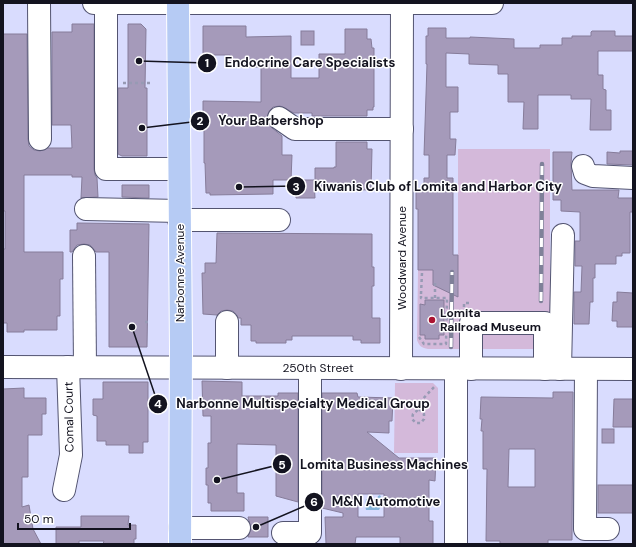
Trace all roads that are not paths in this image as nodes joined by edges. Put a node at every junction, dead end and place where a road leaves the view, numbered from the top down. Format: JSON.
{"nodes":[{"id":1,"x":39,"y":3,"type":"edge"},
{"id":2,"x":94,"y":3,"type":"edge"},
{"id":3,"x":106,"y":3,"type":"edge"},
{"id":4,"x":402,"y":3,"type":"edge"},
{"id":5,"x":492,"y":3,"type":"edge"},
{"id":6,"x":178,"y":4,"type":"edge"},
{"id":7,"x":279,"y":118,"type":"dead end"},
{"id":8,"x":402,"y":129,"type":"junction"},
{"id":9,"x":40,"y":139,"type":"dead end"},
{"id":10,"x":583,"y":166,"type":"dead end"},
{"id":11,"x":179,"y":169,"type":"junction"},
{"id":12,"x":633,"y":178,"type":"edge"},
{"id":13,"x":86,"y":209,"type":"dead end"},
{"id":14,"x":180,"y":215,"type":"junction"},
{"id":15,"x":279,"y":220,"type":"dead end"},
{"id":16,"x":563,"y":235,"type":"dead end"},
{"id":17,"x":84,"y":256,"type":"dead end"},
{"id":18,"x":226,"y":322,"type":"dead end"},
{"id":19,"x":3,"y":367,"type":"edge"},
{"id":20,"x":77,"y":367,"type":"junction"},
{"id":21,"x":180,"y":368,"type":"junction"},
{"id":22,"x":227,"y":368,"type":"junction"},
{"id":23,"x":310,"y":368,"type":"junction"},
{"id":24,"x":401,"y":369,"type":"junction"},
{"id":25,"x":463,"y":369,"type":"junction"},
{"id":26,"x":553,"y":369,"type":"junction"},
{"id":27,"x":586,"y":369,"type":"junction"},
{"id":28,"x":633,"y":369,"type":"edge"},
{"id":29,"x":64,"y":490,"type":"dead end"},
{"id":30,"x":238,"y":528,"type":"dead end"},
{"id":31,"x":608,"y":529,"type":"dead end"},
{"id":32,"x":283,"y":533,"type":"dead end"},
{"id":33,"x":180,"y":536,"type":"edge"},
{"id":34,"x":456,"y":544,"type":"edge"}],
"edges":[{"from":1,"to":9,"type":"street"},
{"from":2,"to":3,"type":"street"},
{"from":3,"to":6,"type":"street"},
{"from":3,"to":11,"type":"street"},
{"from":4,"to":5,"type":"street"},
{"from":4,"to":6,"type":"street"},
{"from":4,"to":8,"type":"street","name":"Woodward Avenue"},
{"from":6,"to":11,"type":"main road","name":"Narbonne Avenue"},
{"from":7,"to":8,"type":"street"},
{"from":8,"to":24,"type":"street","name":"Woodward Avenue"},
{"from":10,"to":12,"type":"street"},
{"from":11,"to":14,"type":"main road","name":"Narbonne Avenue"},
{"from":13,"to":14,"type":"street"},
{"from":14,"to":15,"type":"street"},
{"from":14,"to":21,"type":"main road","name":"Narbonne Avenue"},
{"from":16,"to":26,"type":"street"},
{"from":17,"to":20,"type":"street","name":"Comal Court"},
{"from":18,"to":22,"type":"street"},
{"from":19,"to":20,"type":"street","name":"250th Street"},
{"from":20,"to":21,"type":"street","name":"250th Street"},
{"from":20,"to":29,"type":"street","name":"Comal Court"},
{"from":21,"to":22,"type":"street","name":"250th Street"},
{"from":21,"to":33,"type":"main road","name":"Narbonne Avenue"},
{"from":22,"to":23,"type":"street","name":"250th Street"},
{"from":23,"to":24,"type":"street","name":"250th Street"},
{"from":23,"to":32,"type":"street"},
{"from":24,"to":25,"type":"street","name":"250th Street"},
{"from":25,"to":26,"type":"street","name":"250th Street"},
{"from":25,"to":26,"type":"street"},
{"from":25,"to":34,"type":"street"},
{"from":26,"to":27,"type":"street","name":"250th Street"},
{"from":27,"to":28,"type":"street","name":"250th Street"},
{"from":27,"to":31,"type":"street"},
{"from":30,"to":33,"type":"street"}]}
